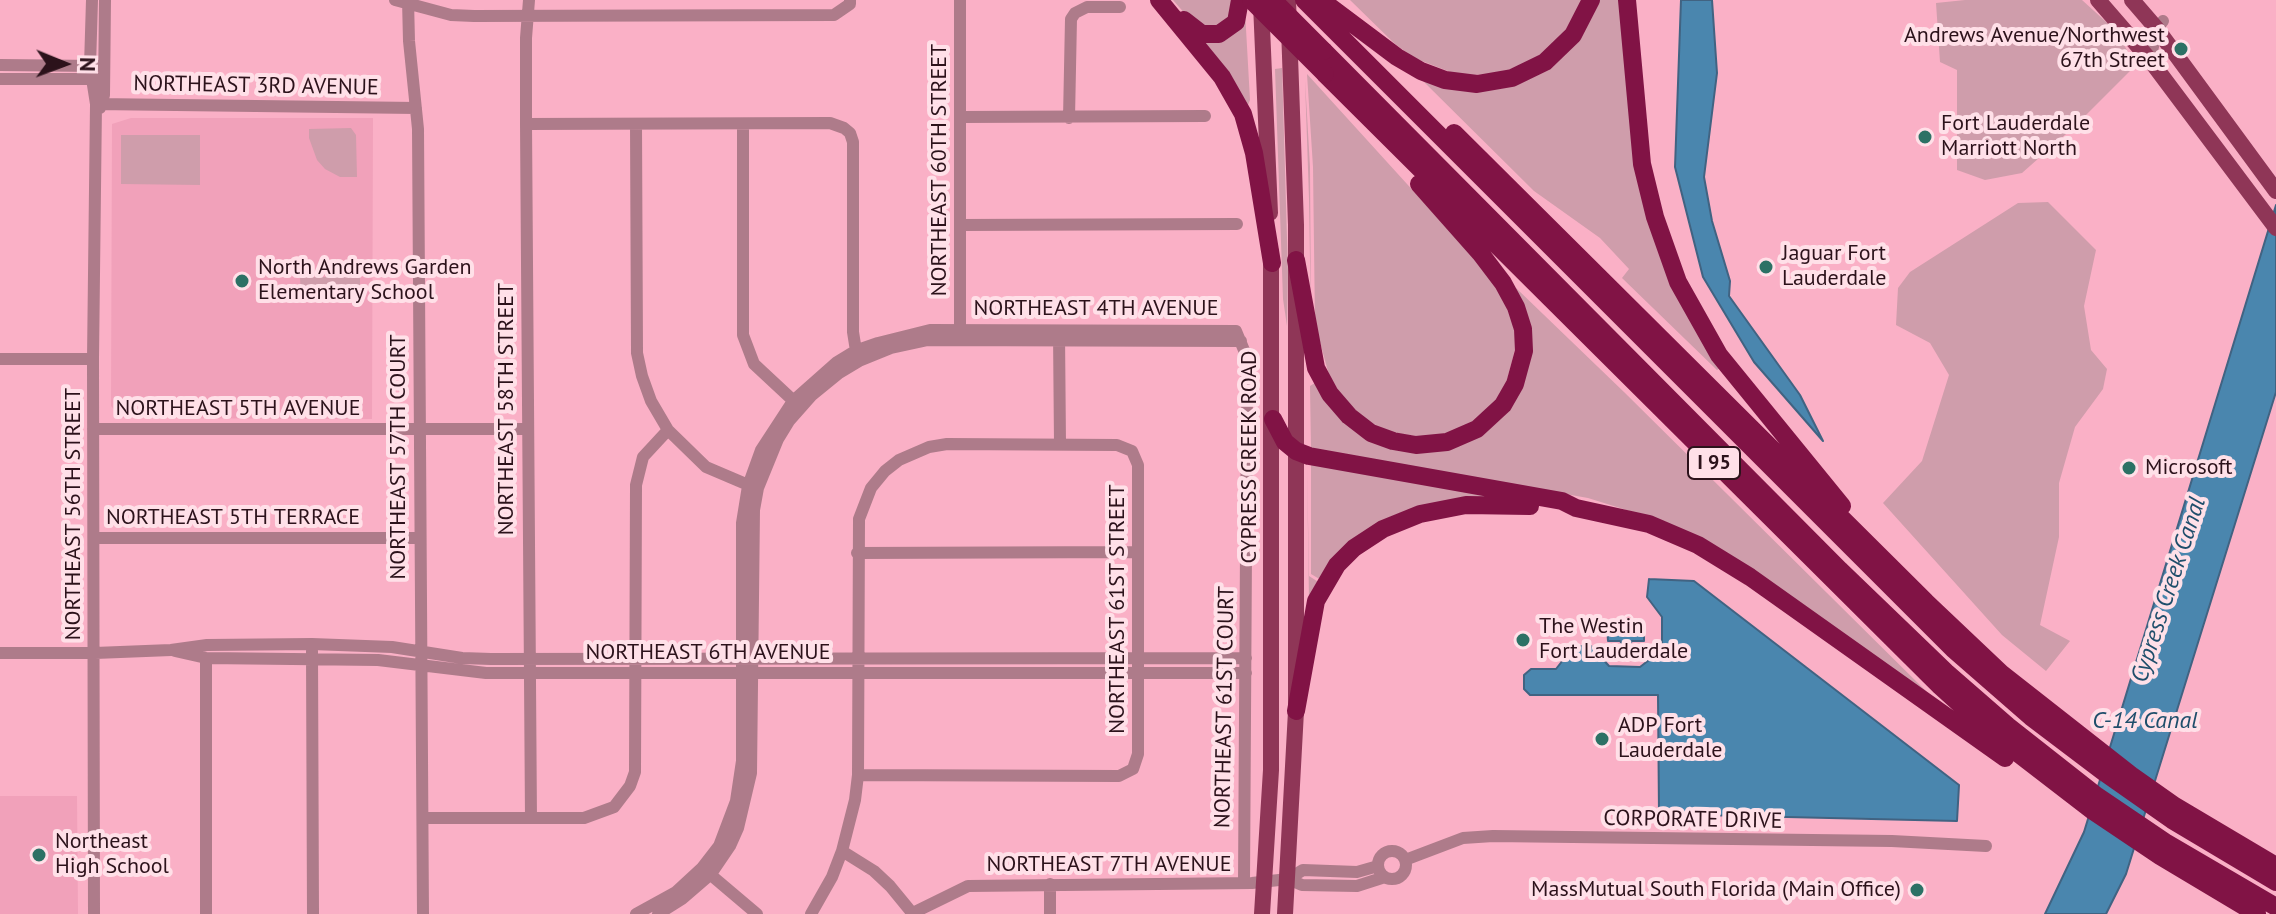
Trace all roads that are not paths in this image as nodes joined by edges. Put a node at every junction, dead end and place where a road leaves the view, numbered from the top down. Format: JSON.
{"nodes":[{"id":1,"x":92,"y":0,"type":"edge"},
{"id":2,"x":105,"y":0,"type":"edge"},
{"id":3,"x":529,"y":0,"type":"edge"},
{"id":4,"x":960,"y":0,"type":"edge"},
{"id":5,"x":1159,"y":0,"type":"edge"},
{"id":6,"x":1166,"y":0,"type":"edge"},
{"id":7,"x":1240,"y":0,"type":"edge"},
{"id":8,"x":1251,"y":0,"type":"edge"},
{"id":9,"x":1261,"y":0,"type":"edge"},
{"id":10,"x":1273,"y":0,"type":"edge"},
{"id":11,"x":1288,"y":0,"type":"edge"},
{"id":12,"x":1304,"y":0,"type":"edge"},
{"id":13,"x":1591,"y":0,"type":"edge"},
{"id":14,"x":1627,"y":0,"type":"edge"},
{"id":15,"x":2098,"y":0,"type":"edge"},
{"id":16,"x":2132,"y":0,"type":"edge"},
{"id":17,"x":403,"y":1,"type":"edge"},
{"id":18,"x":850,"y":2,"type":"edge"},
{"id":19,"x":1321,"y":6,"type":"edge"},
{"id":20,"x":1120,"y":7,"type":"dead end"},
{"id":21,"x":527,"y":16,"type":"junction"},
{"id":22,"x":2160,"y":25,"type":"junction"},
{"id":23,"x":2150,"y":60,"type":"junction"},
{"id":24,"x":0,"y":65,"type":"edge"},
{"id":25,"x":90,"y":72,"type":"junction"},
{"id":26,"x":104,"y":73,"type":"junction"},
{"id":27,"x":0,"y":79,"type":"edge"},
{"id":28,"x":98,"y":108,"type":"junction"},
{"id":29,"x":416,"y":108,"type":"junction"},
{"id":30,"x":1205,"y":116,"type":"dead end"},
{"id":31,"x":961,"y":117,"type":"junction"},
{"id":32,"x":1069,"y":118,"type":"junction"},
{"id":33,"x":1369,"y":118,"type":"junction"},
{"id":34,"x":526,"y":124,"type":"junction"},
{"id":35,"x":636,"y":124,"type":"junction"},
{"id":36,"x":743,"y":124,"type":"junction"},
{"id":37,"x":2274,"y":189,"type":"edge"},
{"id":38,"x":1237,"y":224,"type":"dead end"},
{"id":39,"x":960,"y":225,"type":"junction"},
{"id":40,"x":2276,"y":228,"type":"edge"},
{"id":41,"x":1296,"y":260,"type":"junction"},
{"id":42,"x":1272,"y":263,"type":"junction"},
{"id":43,"x":960,"y":334,"type":"junction"},
{"id":44,"x":1059,"y":334,"type":"junction"},
{"id":45,"x":1241,"y":341,"type":"joint"},
{"id":46,"x":857,"y":356,"type":"junction"},
{"id":47,"x":0,"y":359,"type":"edge"},
{"id":48,"x":93,"y":359,"type":"junction"},
{"id":49,"x":797,"y":404,"type":"junction"},
{"id":50,"x":1273,"y":419,"type":"junction"},
{"id":51,"x":93,"y":429,"type":"junction"},
{"id":52,"x":527,"y":429,"type":"junction"},
{"id":53,"x":419,"y":430,"type":"junction"},
{"id":54,"x":668,"y":430,"type":"junction"},
{"id":55,"x":1060,"y":444,"type":"junction"},
{"id":56,"x":1296,"y":451,"type":"junction"},
{"id":57,"x":753,"y":487,"type":"junction"},
{"id":58,"x":1576,"y":508,"type":"junction"},
{"id":59,"x":95,"y":538,"type":"junction"},
{"id":60,"x":419,"y":538,"type":"junction"},
{"id":61,"x":1137,"y":552,"type":"junction"},
{"id":62,"x":857,"y":553,"type":"junction"},
{"id":63,"x":1876,"y":553,"type":"junction"},
{"id":64,"x":312,"y":644,"type":"junction"},
{"id":65,"x":171,"y":650,"type":"junction"},
{"id":66,"x":421,"y":650,"type":"junction"},
{"id":67,"x":0,"y":653,"type":"edge"},
{"id":68,"x":95,"y":653,"type":"junction"},
{"id":69,"x":206,"y":658,"type":"junction"},
{"id":70,"x":312,"y":658,"type":"junction"},
{"id":71,"x":1246,"y":658,"type":"junction"},
{"id":72,"x":636,"y":659,"type":"junction"},
{"id":73,"x":747,"y":660,"type":"junction"},
{"id":74,"x":421,"y":665,"type":"junction"},
{"id":75,"x":1138,"y":665,"type":"junction"},
{"id":76,"x":528,"y":666,"type":"junction"},
{"id":77,"x":857,"y":666,"type":"junction"},
{"id":78,"x":636,"y":673,"type":"junction"},
{"id":79,"x":1246,"y":673,"type":"junction"},
{"id":80,"x":747,"y":674,"type":"junction"},
{"id":81,"x":1296,"y":711,"type":"junction"},
{"id":82,"x":2085,"y":749,"type":"junction"},
{"id":83,"x":858,"y":775,"type":"junction"},
{"id":84,"x":2073,"y":787,"type":"junction"},
{"id":85,"x":2174,"y":813,"type":"junction"},
{"id":86,"x":423,"y":818,"type":"junction"},
{"id":87,"x":531,"y":818,"type":"junction"},
{"id":88,"x":1986,"y":846,"type":"dead end"},
{"id":89,"x":2162,"y":849,"type":"junction"},
{"id":90,"x":842,"y":851,"type":"junction"},
{"id":91,"x":1405,"y":860,"type":"junction"},
{"id":92,"x":2276,"y":866,"type":"edge"},
{"id":93,"x":706,"y":871,"type":"junction"},
{"id":94,"x":1382,"y":871,"type":"junction"},
{"id":95,"x":1288,"y":879,"type":"junction"},
{"id":96,"x":1265,"y":882,"type":"junction"},
{"id":97,"x":2276,"y":882,"type":"edge"},
{"id":98,"x":1244,"y":883,"type":"junction"},
{"id":99,"x":1050,"y":884,"type":"junction"},
{"id":100,"x":2276,"y":907,"type":"edge"},
{"id":101,"x":913,"y":913,"type":"edge"},
{"id":102,"x":94,"y":914,"type":"edge"},
{"id":103,"x":206,"y":914,"type":"edge"},
{"id":104,"x":313,"y":914,"type":"edge"},
{"id":105,"x":423,"y":914,"type":"edge"},
{"id":106,"x":636,"y":914,"type":"edge"},
{"id":107,"x":658,"y":914,"type":"edge"},
{"id":108,"x":757,"y":914,"type":"edge"},
{"id":109,"x":811,"y":914,"type":"edge"},
{"id":110,"x":1050,"y":914,"type":"edge"},
{"id":111,"x":1262,"y":914,"type":"edge"},
{"id":112,"x":1285,"y":914,"type":"edge"},
{"id":113,"x":2257,"y":914,"type":"edge"}],
"edges":[{"from":1,"to":25,"type":"street","name":"NORTHEAST 56TH STREET"},
{"from":2,"to":26,"type":"street","name":"NORTHEAST 56TH STREET"},
{"from":3,"to":21,"type":"street","name":"NORTHEAST 58TH STREET"},
{"from":4,"to":31,"type":"street","name":"NORTHEAST 60TH STREET"},
{"from":5,"to":42,"type":"highway"},
{"from":6,"to":7,"type":"highway"},
{"from":8,"to":33,"type":"highway","number":"I 95","bridge":true},
{"from":9,"to":42,"type":"main road","name":"CYPRESS CREEK ROAD"},
{"from":10,"to":84,"type":"highway","bridge":true},
{"from":11,"to":41,"type":"main road","name":"CYPRESS CREEK ROAD"},
{"from":12,"to":19,"type":"highway"},
{"from":13,"to":19,"type":"highway"},
{"from":14,"to":63,"type":"highway"},
{"from":15,"to":23,"type":"main road"},
{"from":16,"to":22,"type":"main road"},
{"from":17,"to":21,"type":"street"},
{"from":17,"to":29,"type":"street","name":"NORTHEAST 57TH COURT"},
{"from":18,"to":21,"type":"street"},
{"from":19,"to":63,"type":"highway","number":"I 95"},
{"from":19,"to":82,"type":"highway"},
{"from":20,"to":32,"type":"street"},
{"from":21,"to":34,"type":"street","name":"NORTHEAST 58TH STREET"},
{"from":22,"to":23,"type":"street"},
{"from":22,"to":37,"type":"main road"},
{"from":23,"to":40,"type":"main road"},
{"from":24,"to":25,"type":"street","name":"NORTHEAST 3RD AVENUE"},
{"from":25,"to":26,"type":"street","name":"NORTHEAST 3RD AVENUE"},
{"from":25,"to":27,"type":"street","name":"NORTHEAST 3RD AVENUE"},
{"from":25,"to":28,"type":"street","name":"NORTHEAST 56TH STREET"},
{"from":26,"to":28,"type":"street","name":"NORTHEAST 56TH STREET"},
{"from":28,"to":29,"type":"street","name":"NORTHEAST 3RD AVENUE"},
{"from":28,"to":48,"type":"street","name":"NORTHEAST 56TH STREET"},
{"from":29,"to":53,"type":"street","name":"NORTHEAST 57TH COURT"},
{"from":30,"to":32,"type":"street"},
{"from":31,"to":32,"type":"street"},
{"from":31,"to":39,"type":"street","name":"NORTHEAST 60TH STREET"},
{"from":33,"to":41,"type":"highway"},
{"from":33,"to":84,"type":"highway","number":"I 95"},
{"from":34,"to":35,"type":"street"},
{"from":34,"to":52,"type":"street","name":"NORTHEAST 58TH STREET"},
{"from":35,"to":36,"type":"street"},
{"from":35,"to":54,"type":"street"},
{"from":36,"to":46,"type":"street"},
{"from":36,"to":49,"type":"street"},
{"from":38,"to":39,"type":"street"},
{"from":39,"to":43,"type":"street","name":"NORTHEAST 60TH STREET"},
{"from":41,"to":56,"type":"main road","name":"CYPRESS CREEK ROAD"},
{"from":42,"to":50,"type":"main road","name":"CYPRESS CREEK ROAD"},
{"from":43,"to":44,"type":"street","name":"NORTHEAST 4TH AVENUE"},
{"from":43,"to":46,"type":"street","name":"NORTHEAST 4TH AVENUE"},
{"from":44,"to":45,"type":"street","name":"NORTHEAST 4TH AVENUE"},
{"from":44,"to":55,"type":"street"},
{"from":45,"to":71,"type":"street","name":"NORTHEAST 61ST COURT"},
{"from":46,"to":49,"type":"street","name":"NORTHEAST 4TH AVENUE"},
{"from":47,"to":48,"type":"street"},
{"from":48,"to":51,"type":"street","name":"NORTHEAST 56TH STREET"},
{"from":49,"to":57,"type":"street","name":"NORTHEAST 4TH AVENUE"},
{"from":50,"to":56,"type":"highway"},
{"from":50,"to":96,"type":"main road","name":"CYPRESS CREEK ROAD"},
{"from":51,"to":53,"type":"street","name":"NORTHEAST 5TH AVENUE"},
{"from":51,"to":59,"type":"street","name":"NORTHEAST 56TH STREET"},
{"from":52,"to":53,"type":"street","name":"NORTHEAST 5TH AVENUE"},
{"from":52,"to":76,"type":"street","name":"NORTHEAST 58TH STREET"},
{"from":53,"to":60,"type":"street","name":"NORTHEAST 57TH COURT"},
{"from":54,"to":57,"type":"street"},
{"from":54,"to":72,"type":"street"},
{"from":55,"to":61,"type":"street","name":"NORTHEAST 61ST STREET"},
{"from":55,"to":62,"type":"street"},
{"from":56,"to":58,"type":"highway"},
{"from":56,"to":81,"type":"main road","name":"CYPRESS CREEK ROAD"},
{"from":57,"to":73,"type":"street","name":"NORTHEAST 4TH AVENUE"},
{"from":58,"to":81,"type":"highway"},
{"from":58,"to":84,"type":"highway"},
{"from":59,"to":60,"type":"street","name":"NORTHEAST 5TH TERRACE"},
{"from":59,"to":68,"type":"street","name":"NORTHEAST 56TH STREET"},
{"from":60,"to":66,"type":"street","name":"NORTHEAST 57TH COURT"},
{"from":61,"to":62,"type":"street"},
{"from":61,"to":75,"type":"street","name":"NORTHEAST 61ST STREET"},
{"from":62,"to":77,"type":"street"},
{"from":63,"to":82,"type":"highway","number":"I 95"},
{"from":64,"to":65,"type":"street","name":"NORTHEAST 6TH AVENUE"},
{"from":64,"to":66,"type":"street","name":"NORTHEAST 6TH AVENUE"},
{"from":64,"to":70,"type":"street"},
{"from":65,"to":68,"type":"street","name":"NORTHEAST 6TH AVENUE"},
{"from":65,"to":69,"type":"street","name":"NORTHEAST 6TH AVENUE"},
{"from":66,"to":74,"type":"street","name":"NORTHEAST 57TH COURT"},
{"from":66,"to":76,"type":"street","name":"NORTHEAST 6TH AVENUE"},
{"from":67,"to":68,"type":"street","name":"NORTHEAST 6TH AVENUE"},
{"from":68,"to":102,"type":"street","name":"NORTHEAST 56TH STREET"},
{"from":69,"to":70,"type":"street","name":"NORTHEAST 6TH AVENUE"},
{"from":69,"to":103,"type":"street"},
{"from":70,"to":74,"type":"street","name":"NORTHEAST 6TH AVENUE"},
{"from":70,"to":104,"type":"street"},
{"from":71,"to":75,"type":"street","name":"NORTHEAST 6TH AVENUE"},
{"from":71,"to":79,"type":"street","name":"NORTHEAST 61ST COURT"},
{"from":72,"to":73,"type":"street","name":"NORTHEAST 6TH AVENUE"},
{"from":72,"to":76,"type":"street","name":"NORTHEAST 6TH AVENUE"},
{"from":72,"to":78,"type":"street"},
{"from":73,"to":77,"type":"street","name":"NORTHEAST 6TH AVENUE"},
{"from":73,"to":80,"type":"street","name":"NORTHEAST 4TH AVENUE"},
{"from":74,"to":76,"type":"street","name":"NORTHEAST 6TH AVENUE"},
{"from":74,"to":86,"type":"street","name":"NORTHEAST 57TH COURT"},
{"from":75,"to":77,"type":"street","name":"NORTHEAST 6TH AVENUE"},
{"from":75,"to":79,"type":"street","name":"NORTHEAST 6TH AVENUE"},
{"from":75,"to":83,"type":"street","name":"NORTHEAST 61ST STREET"},
{"from":76,"to":78,"type":"street","name":"NORTHEAST 6TH AVENUE"},
{"from":76,"to":87,"type":"street","name":"NORTHEAST 58TH STREET"},
{"from":77,"to":80,"type":"street","name":"NORTHEAST 6TH AVENUE"},
{"from":77,"to":83,"type":"street"},
{"from":78,"to":80,"type":"street","name":"NORTHEAST 6TH AVENUE"},
{"from":78,"to":87,"type":"street"},
{"from":79,"to":98,"type":"street","name":"NORTHEAST 61ST COURT"},
{"from":80,"to":93,"type":"street","name":"NORTHEAST 4TH AVENUE"},
{"from":81,"to":95,"type":"main road","name":"CYPRESS CREEK ROAD"},
{"from":82,"to":85,"type":"highway","number":"I 95"},
{"from":83,"to":90,"type":"street"},
{"from":84,"to":89,"type":"highway","number":"I 95"},
{"from":85,"to":92,"type":"highway","number":"I 95"},
{"from":85,"to":97,"type":"highway"},
{"from":86,"to":87,"type":"street"},
{"from":86,"to":105,"type":"street","name":"NORTHEAST 57TH COURT"},
{"from":88,"to":91,"type":"street","name":"CORPORATE DRIVE"},
{"from":89,"to":100,"type":"highway"},
{"from":89,"to":113,"type":"highway","number":"I 95"},
{"from":90,"to":101,"type":"street"},
{"from":90,"to":109,"type":"street"},
{"from":91,"to":94,"type":"street"},
{"from":91,"to":94,"type":"street"},
{"from":93,"to":106,"type":"street"},
{"from":93,"to":107,"type":"street"},
{"from":93,"to":108,"type":"street"},
{"from":94,"to":95,"type":"street"},
{"from":95,"to":96,"type":"street"},
{"from":95,"to":112,"type":"main road","name":"CYPRESS CREEK ROAD"},
{"from":96,"to":98,"type":"street","name":"NORTHEAST 7TH AVENUE"},
{"from":96,"to":111,"type":"main road","name":"CYPRESS CREEK ROAD"},
{"from":98,"to":99,"type":"street","name":"NORTHEAST 7TH AVENUE"},
{"from":99,"to":101,"type":"street","name":"NORTHEAST 7TH AVENUE"},
{"from":99,"to":110,"type":"street"}]}
